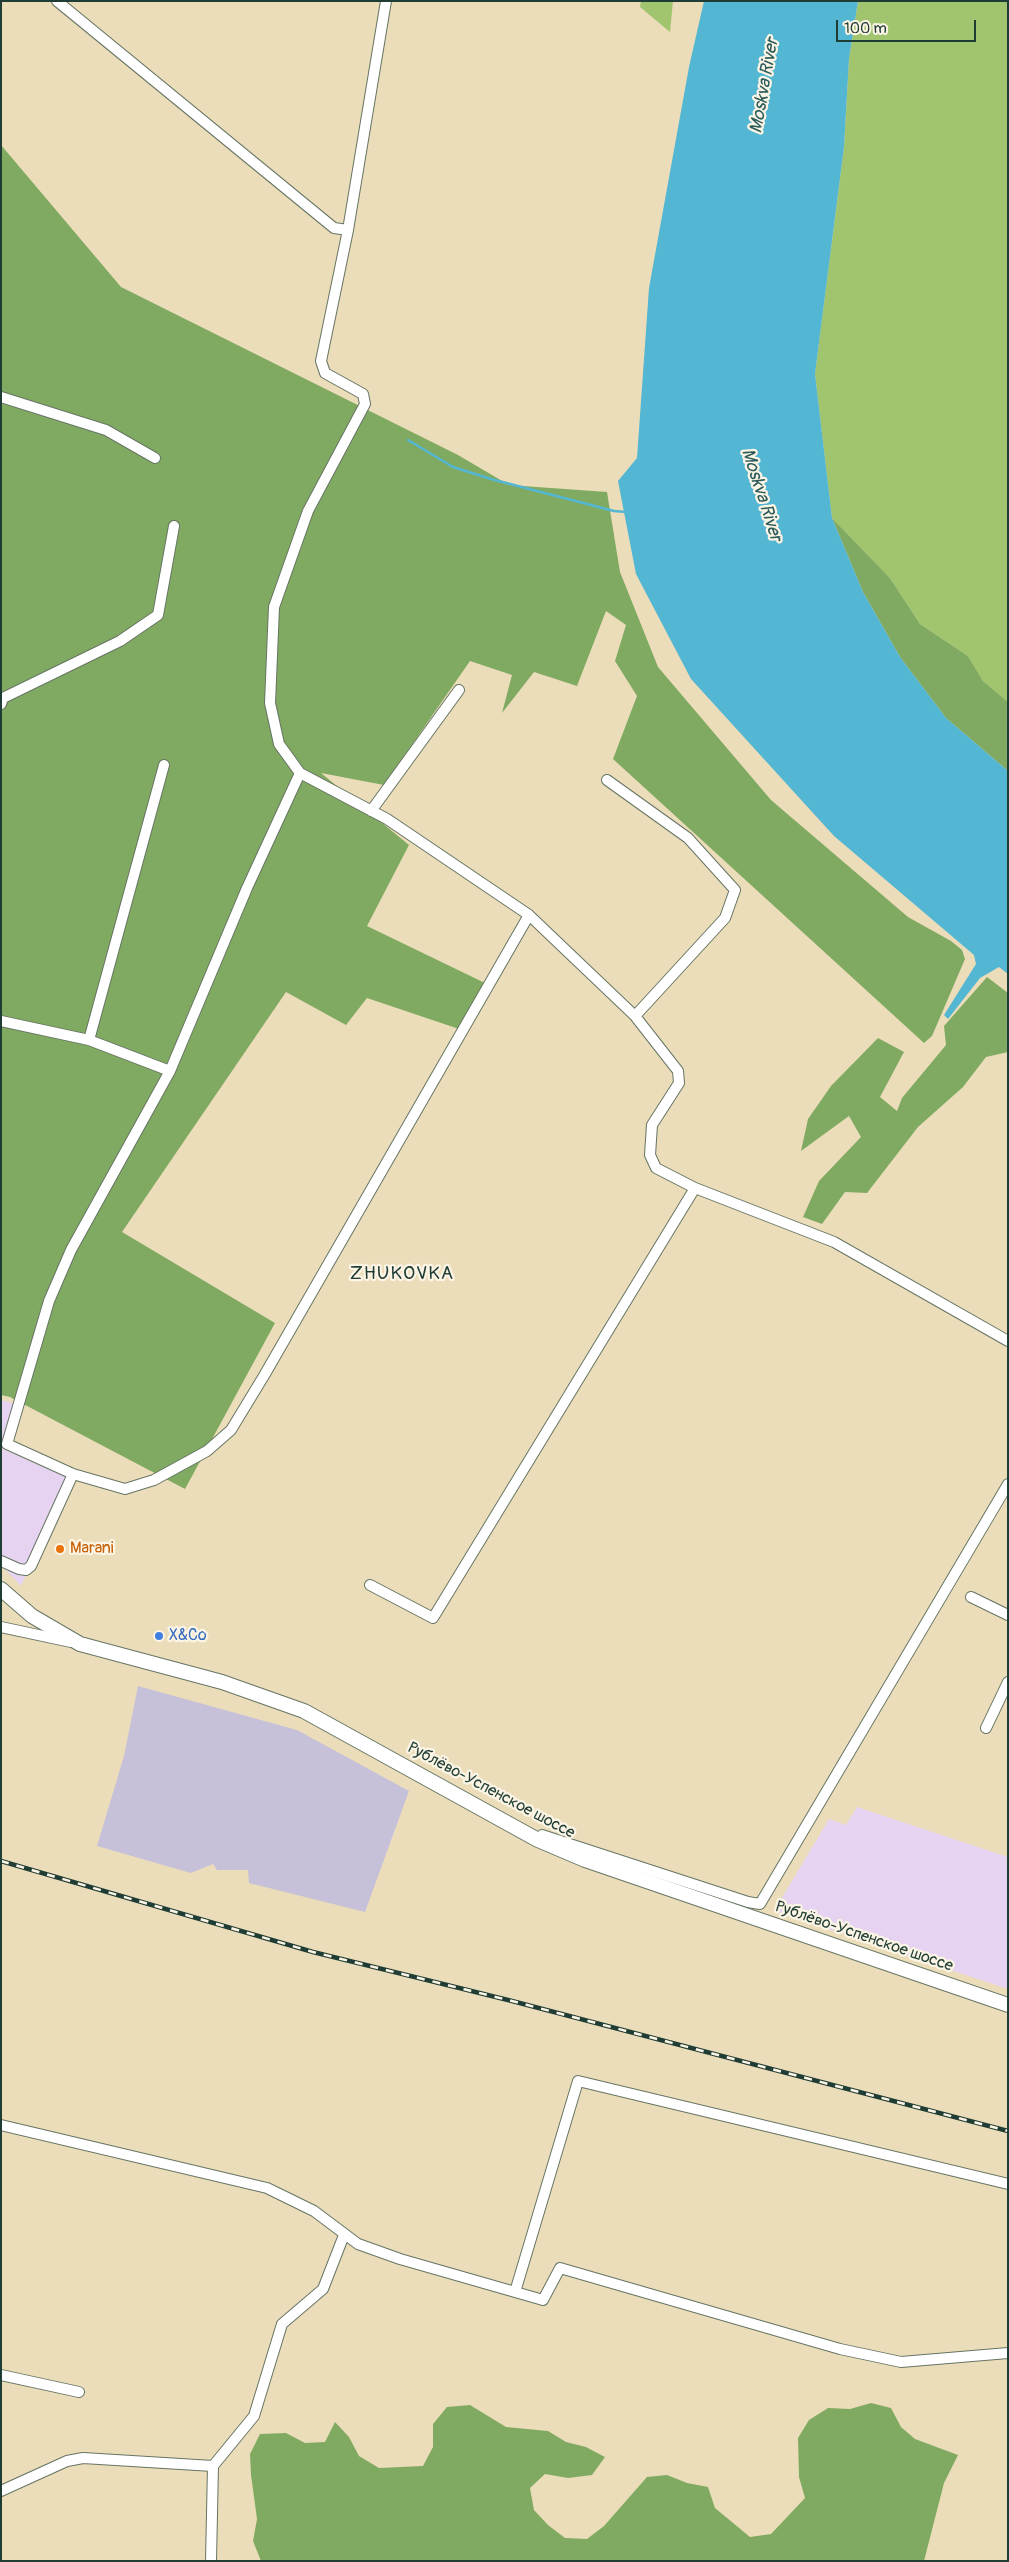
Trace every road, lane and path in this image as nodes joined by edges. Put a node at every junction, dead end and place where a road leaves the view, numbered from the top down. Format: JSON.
{"nodes":[{"id":1,"x":57,"y":1,"type":"edge"},
{"id":2,"x":386,"y":1,"type":"edge"},
{"id":3,"x":348,"y":230,"type":"junction"},
{"id":4,"x":1,"y":397,"type":"edge"},
{"id":5,"x":155,"y":458,"type":"dead end"},
{"id":6,"x":174,"y":526,"type":"dead end"},
{"id":7,"x":459,"y":690,"type":"dead end"},
{"id":8,"x":2,"y":699,"type":"edge"},
{"id":9,"x":164,"y":765,"type":"dead end"},
{"id":10,"x":300,"y":773,"type":"junction"},
{"id":11,"x":607,"y":780,"type":"dead end"},
{"id":12,"x":371,"y":810,"type":"junction"},
{"id":13,"x":529,"y":915,"type":"junction"},
{"id":14,"x":635,"y":1016,"type":"junction"},
{"id":15,"x":1,"y":1021,"type":"edge"},
{"id":16,"x":89,"y":1040,"type":"junction"},
{"id":17,"x":170,"y":1071,"type":"junction"},
{"id":18,"x":694,"y":1188,"type":"junction"},
{"id":19,"x":1008,"y":1341,"type":"edge"},
{"id":20,"x":73,"y":1474,"type":"junction"},
{"id":21,"x":1008,"y":1484,"type":"edge"},
{"id":22,"x":1,"y":1561,"type":"edge"},
{"id":23,"x":370,"y":1585,"type":"dead end"},
{"id":24,"x":1,"y":1589,"type":"edge"},
{"id":25,"x":971,"y":1597,"type":"dead end"},
{"id":26,"x":1008,"y":1616,"type":"edge"},
{"id":27,"x":1,"y":1627,"type":"edge"},
{"id":28,"x":80,"y":1644,"type":"junction"},
{"id":29,"x":1008,"y":1682,"type":"edge"},
{"id":30,"x":986,"y":1728,"type":"dead end"},
{"id":31,"x":509,"y":1824,"type":"junction"},
{"id":32,"x":1008,"y":2005,"type":"edge"},
{"id":33,"x":1,"y":2125,"type":"edge"},
{"id":34,"x":1008,"y":2184,"type":"edge"},
{"id":35,"x":344,"y":2235,"type":"junction"},
{"id":36,"x":515,"y":2292,"type":"junction"},
{"id":37,"x":1008,"y":2353,"type":"edge"},
{"id":38,"x":1,"y":2375,"type":"edge"},
{"id":39,"x":79,"y":2392,"type":"dead end"},
{"id":40,"x":213,"y":2466,"type":"junction"},
{"id":41,"x":1,"y":2492,"type":"edge"},
{"id":42,"x":210,"y":2561,"type":"edge"}],
"edges":[{"from":1,"to":3,"type":"street"},
{"from":2,"to":3,"type":"street"},
{"from":3,"to":10,"type":"street"},
{"from":4,"to":5,"type":"street"},
{"from":6,"to":8,"type":"street"},
{"from":7,"to":12,"type":"street"},
{"from":9,"to":16,"type":"street"},
{"from":10,"to":12,"type":"street"},
{"from":10,"to":17,"type":"street"},
{"from":11,"to":14,"type":"street"},
{"from":12,"to":13,"type":"street"},
{"from":13,"to":14,"type":"street"},
{"from":13,"to":20,"type":"street"},
{"from":14,"to":18,"type":"street"},
{"from":15,"to":16,"type":"street"},
{"from":16,"to":17,"type":"street"},
{"from":17,"to":20,"type":"street"},
{"from":18,"to":19,"type":"street"},
{"from":18,"to":23,"type":"street"},
{"from":20,"to":22,"type":"street"},
{"from":21,"to":31,"type":"street"},
{"from":24,"to":28,"type":"main road","name":"Рублёво-Успенское шоссе"},
{"from":25,"to":26,"type":"street"},
{"from":27,"to":28,"type":"street"},
{"from":28,"to":31,"type":"main road","name":"Рублёво-Успенское шоссе"},
{"from":29,"to":30,"type":"street"},
{"from":31,"to":32,"type":"main road","name":"Рублёво-Успенское шоссе"},
{"from":33,"to":35,"type":"street"},
{"from":34,"to":36,"type":"street"},
{"from":35,"to":36,"type":"street"},
{"from":35,"to":40,"type":"street"},
{"from":36,"to":37,"type":"street"},
{"from":38,"to":39,"type":"street"},
{"from":40,"to":41,"type":"street"},
{"from":40,"to":42,"type":"street"}]}
